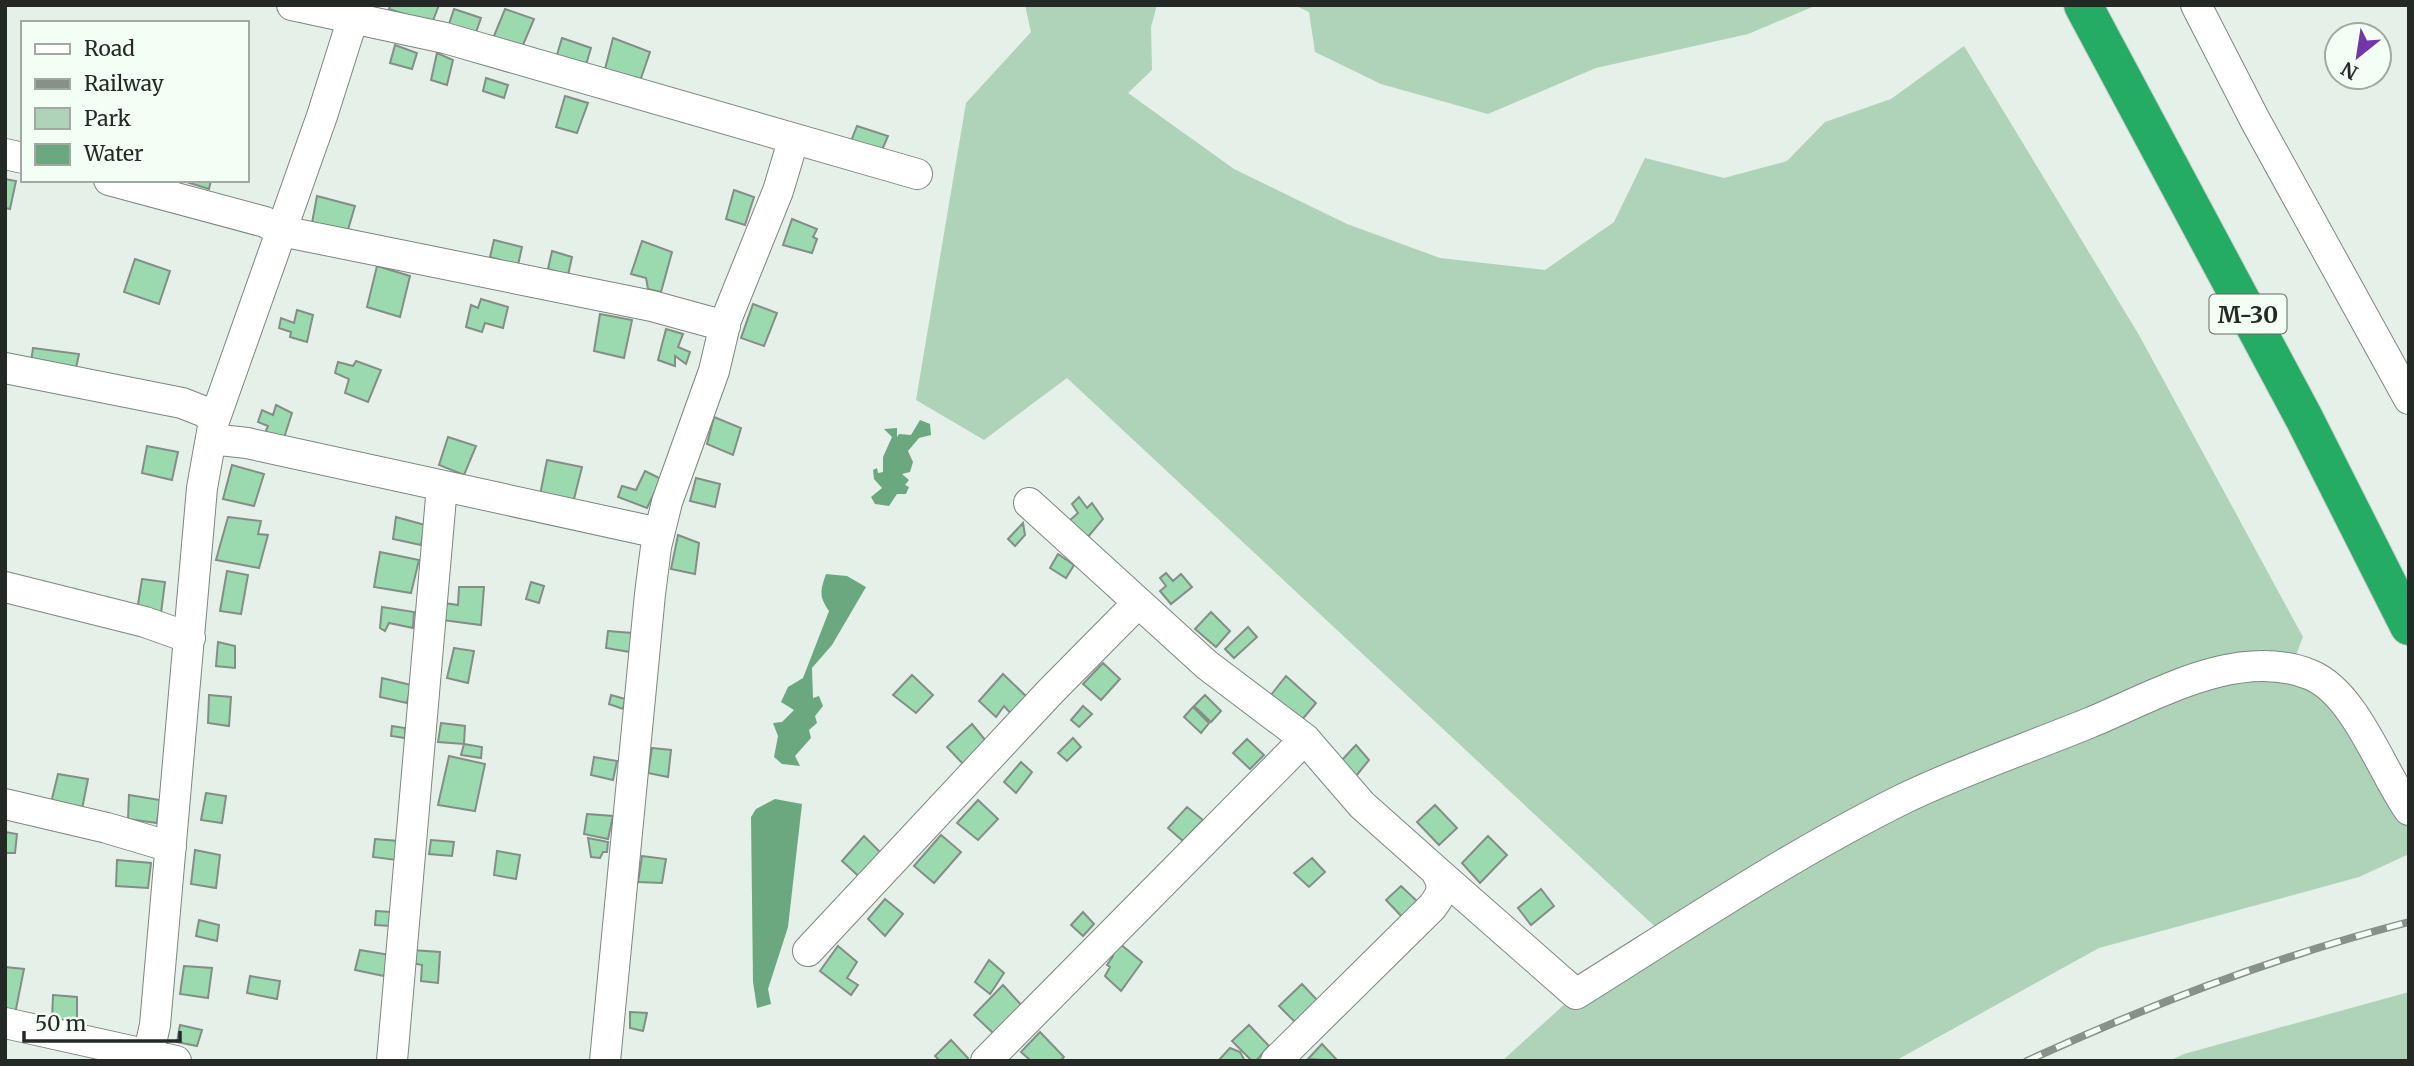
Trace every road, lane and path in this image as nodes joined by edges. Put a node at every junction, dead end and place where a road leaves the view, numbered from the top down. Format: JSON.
{"nodes":[{"id":1,"x":292,"y":5,"type":"edge"},
{"id":2,"x":2083,"y":5,"type":"edge"},
{"id":3,"x":2196,"y":5,"type":"edge"},
{"id":4,"x":354,"y":18,"type":"junction"},
{"id":5,"x":793,"y":141,"type":"junction"},
{"id":6,"x":917,"y":174,"type":"dead end"},
{"id":7,"x":116,"y":182,"type":"edge"},
{"id":8,"x":281,"y":231,"type":"junction"},
{"id":9,"x":725,"y":326,"type":"junction"},
{"id":10,"x":5,"y":368,"type":"edge"},
{"id":11,"x":2409,"y":399,"type":"edge"},
{"id":12,"x":213,"y":430,"type":"junction"},
{"id":13,"x":443,"y":486,"type":"junction"},
{"id":14,"x":1029,"y":503,"type":"dead end"},
{"id":15,"x":659,"y":533,"type":"junction"},
{"id":16,"x":5,"y":587,"type":"edge"},
{"id":17,"x":1138,"y":603,"type":"junction"},
{"id":18,"x":2409,"y":626,"type":"edge"},
{"id":19,"x":190,"y":638,"type":"junction"},
{"id":20,"x":1305,"y":739,"type":"junction"},
{"id":21,"x":5,"y":804,"type":"edge"},
{"id":22,"x":2409,"y":810,"type":"edge"},
{"id":23,"x":171,"y":847,"type":"junction"},
{"id":24,"x":1435,"y":870,"type":"junction"},
{"id":25,"x":808,"y":951,"type":"dead end"},
{"id":26,"x":5,"y":1023,"type":"edge"},
{"id":27,"x":157,"y":1058,"type":"edge"},
{"id":28,"x":392,"y":1061,"type":"edge"},
{"id":29,"x":604,"y":1061,"type":"edge"},
{"id":30,"x":986,"y":1061,"type":"edge"},
{"id":31,"x":1276,"y":1061,"type":"edge"}],
"edges":[{"from":1,"to":4,"type":"street"},
{"from":2,"to":18,"type":"highway","number":"М-30"},
{"from":3,"to":11,"type":"street"},
{"from":4,"to":5,"type":"street"},
{"from":4,"to":8,"type":"street"},
{"from":5,"to":6,"type":"street"},
{"from":5,"to":9,"type":"street"},
{"from":7,"to":8,"type":"street"},
{"from":8,"to":9,"type":"street"},
{"from":8,"to":12,"type":"street"},
{"from":9,"to":15,"type":"street"},
{"from":10,"to":12,"type":"street"},
{"from":12,"to":13,"type":"street"},
{"from":12,"to":19,"type":"street"},
{"from":13,"to":15,"type":"street"},
{"from":13,"to":28,"type":"street"},
{"from":14,"to":17,"type":"street"},
{"from":15,"to":29,"type":"street"},
{"from":16,"to":19,"type":"street"},
{"from":17,"to":20,"type":"street"},
{"from":17,"to":25,"type":"street"},
{"from":19,"to":23,"type":"street"},
{"from":20,"to":24,"type":"street"},
{"from":20,"to":30,"type":"street"},
{"from":21,"to":23,"type":"street"},
{"from":22,"to":24,"type":"street"},
{"from":23,"to":27,"type":"street"},
{"from":24,"to":31,"type":"street"},
{"from":26,"to":27,"type":"street"}]}
